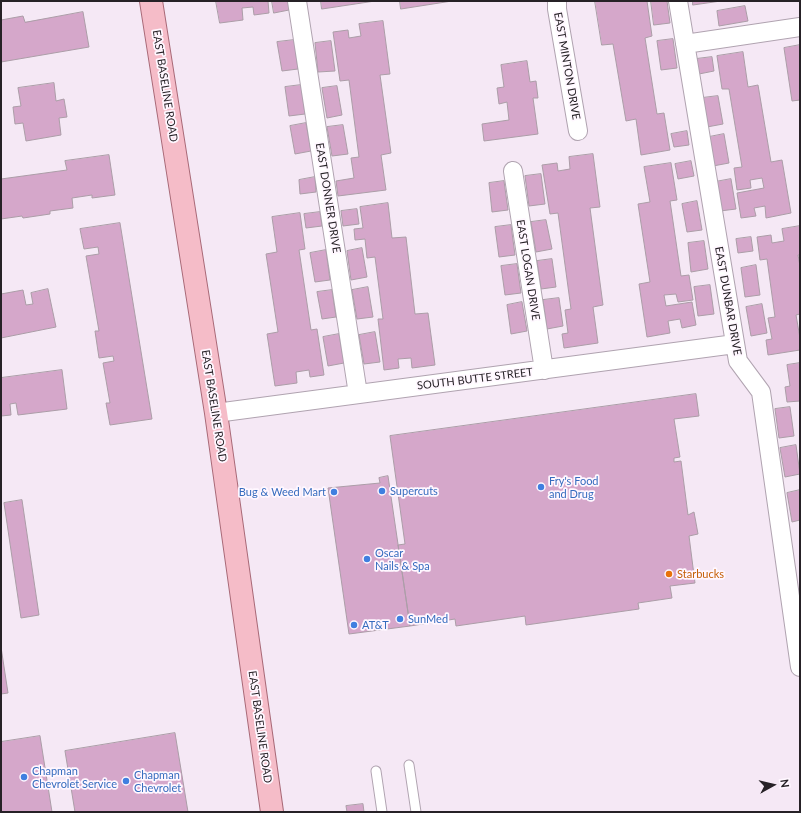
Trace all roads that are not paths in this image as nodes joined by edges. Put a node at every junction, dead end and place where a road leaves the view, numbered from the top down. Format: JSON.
{"nodes":[{"id":1,"x":152,"y":1,"type":"edge"},
{"id":2,"x":297,"y":1,"type":"edge"},
{"id":3,"x":557,"y":1,"type":"edge"},
{"id":4,"x":678,"y":1,"type":"edge"},
{"id":5,"x":800,"y":27,"type":"edge"},
{"id":6,"x":685,"y":44,"type":"junction"},
{"id":7,"x":578,"y":131,"type":"dead end"},
{"id":8,"x":513,"y":171,"type":"dead end"},
{"id":9,"x":735,"y":344,"type":"junction"},
{"id":10,"x":544,"y":370,"type":"junction"},
{"id":11,"x":358,"y":394,"type":"junction"},
{"id":12,"x":216,"y":413,"type":"junction"},
{"id":13,"x":800,"y":667,"type":"edge"},
{"id":14,"x":409,"y":766,"type":"dead end"},
{"id":15,"x":376,"y":771,"type":"dead end"},
{"id":16,"x":272,"y":812,"type":"edge"},
{"id":17,"x":382,"y":812,"type":"edge"},
{"id":18,"x":416,"y":812,"type":"edge"}],
"edges":[{"from":1,"to":12,"type":"main road","name":"EAST BASELINE ROAD"},
{"from":2,"to":11,"type":"street","name":"EAST DONNER DRIVE"},
{"from":3,"to":7,"type":"street","name":"EAST MINTON DRIVE"},
{"from":4,"to":6,"type":"street","name":"EAST DUNBAR DRIVE"},
{"from":5,"to":6,"type":"street"},
{"from":6,"to":9,"type":"street","name":"EAST DUNBAR DRIVE"},
{"from":8,"to":10,"type":"street","name":"EAST LOGAN DRIVE"},
{"from":9,"to":10,"type":"street","name":"SOUTH BUTTE STREET"},
{"from":9,"to":13,"type":"street","name":"EAST DUNBAR DRIVE"},
{"from":10,"to":11,"type":"street","name":"SOUTH BUTTE STREET"},
{"from":11,"to":12,"type":"street","name":"SOUTH BUTTE STREET"},
{"from":12,"to":16,"type":"main road","name":"EAST BASELINE ROAD"},
{"from":14,"to":18,"type":"lane"},
{"from":15,"to":17,"type":"lane"}]}
